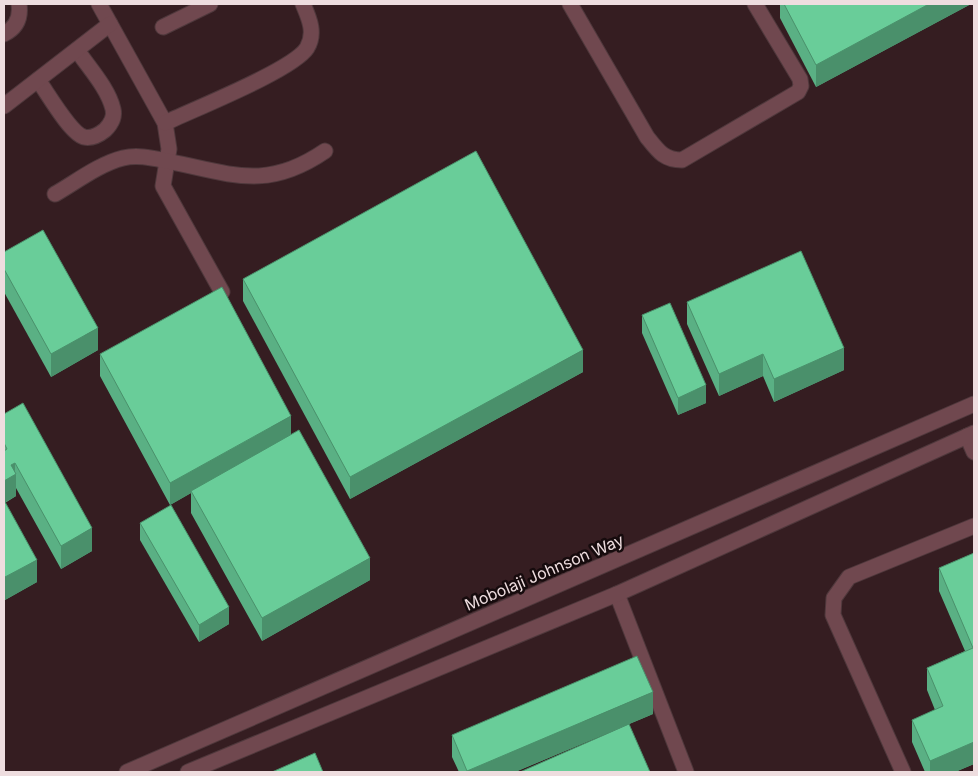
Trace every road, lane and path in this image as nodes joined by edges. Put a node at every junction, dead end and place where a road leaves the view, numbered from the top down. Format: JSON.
{"nodes":[{"id":1,"x":20,"y":4,"type":"edge"},
{"id":2,"x":99,"y":4,"type":"edge"},
{"id":3,"x":210,"y":4,"type":"edge"},
{"id":4,"x":303,"y":4,"type":"edge"},
{"id":5,"x":570,"y":4,"type":"edge"},
{"id":6,"x":755,"y":4,"type":"edge"},
{"id":7,"x":110,"y":24,"type":"junction"},
{"id":8,"x":163,"y":27,"type":"dead end"},
{"id":9,"x":4,"y":34,"type":"edge"},
{"id":10,"x":77,"y":50,"type":"junction"},
{"id":11,"x":38,"y":80,"type":"junction"},
{"id":12,"x":4,"y":106,"type":"edge"},
{"id":13,"x":165,"y":123,"type":"junction"},
{"id":14,"x":325,"y":151,"type":"dead end"},
{"id":15,"x":168,"y":161,"type":"junction"},
{"id":16,"x":55,"y":194,"type":"dead end"},
{"id":17,"x":222,"y":292,"type":"edge"},
{"id":18,"x":974,"y":404,"type":"edge"},
{"id":19,"x":971,"y":434,"type":"edge"},
{"id":20,"x":974,"y":452,"type":"edge"},
{"id":21,"x":974,"y":526,"type":"edge"},
{"id":22,"x":617,"y":594,"type":"junction"},
{"id":23,"x":127,"y":772,"type":"edge"},
{"id":24,"x":188,"y":772,"type":"edge"},
{"id":25,"x":686,"y":772,"type":"edge"},
{"id":26,"x":902,"y":772,"type":"edge"}],
"edges":[{"from":1,"to":9,"type":"street"},
{"from":2,"to":7,"type":"street"},
{"from":3,"to":8,"type":"street"},
{"from":4,"to":13,"type":"street"},
{"from":5,"to":6,"type":"street"},
{"from":7,"to":10,"type":"street"},
{"from":7,"to":13,"type":"street"},
{"from":10,"to":11,"type":"street"},
{"from":10,"to":11,"type":"street"},
{"from":11,"to":12,"type":"street"},
{"from":13,"to":15,"type":"street"},
{"from":14,"to":15,"type":"street"},
{"from":15,"to":16,"type":"street"},
{"from":15,"to":17,"type":"street"},
{"from":18,"to":23,"type":"street","name":"Mobolaji Johnson Way"},
{"from":19,"to":20,"type":"street"},
{"from":19,"to":22,"type":"street"},
{"from":21,"to":26,"type":"street"},
{"from":22,"to":24,"type":"street"},
{"from":22,"to":25,"type":"street"}]}
